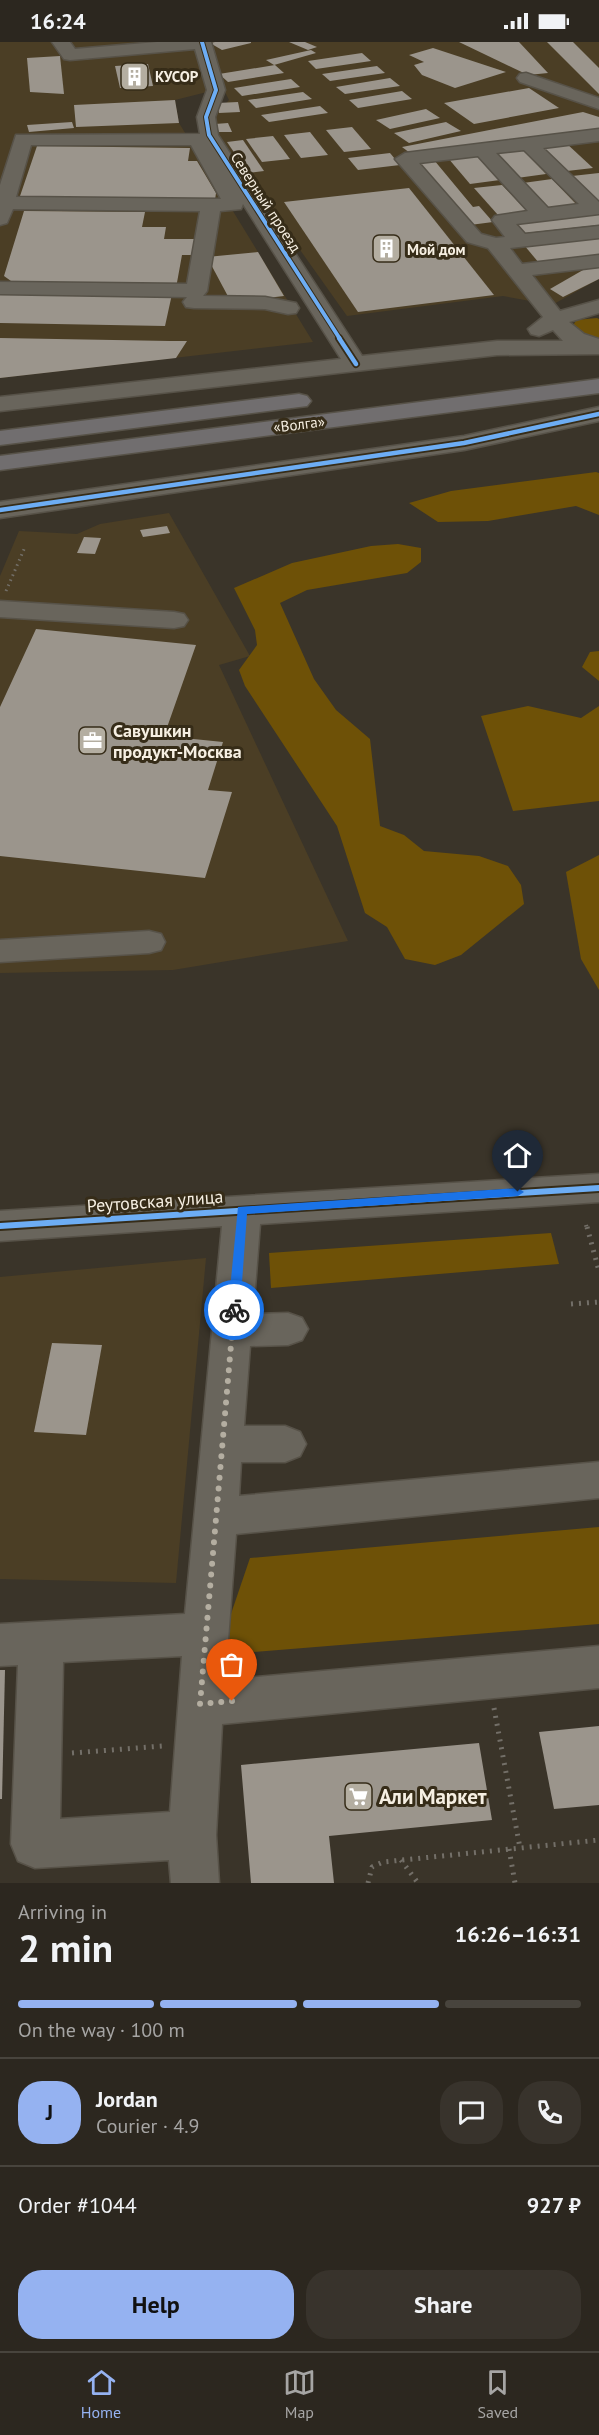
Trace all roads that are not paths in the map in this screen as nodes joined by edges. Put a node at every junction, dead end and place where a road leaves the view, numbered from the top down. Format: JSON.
{"nodes":[{"id":1,"x":61,"y":42,"type":"edge"},
{"id":2,"x":202,"y":43,"type":"edge"},
{"id":3,"x":526,"y":78,"type":"dead end"},
{"id":4,"x":599,"y":104,"type":"edge"},
{"id":5,"x":599,"y":135,"type":"edge"},
{"id":6,"x":575,"y":138,"type":"junction"},
{"id":7,"x":529,"y":144,"type":"junction"},
{"id":8,"x":482,"y":150,"type":"junction"},
{"id":9,"x":591,"y":154,"type":"dead end"},
{"id":10,"x":211,"y":205,"type":"junction"},
{"id":11,"x":2,"y":209,"type":"edge"},
{"id":12,"x":597,"y":209,"type":"edge"},
{"id":13,"x":543,"y":215,"type":"junction"},
{"id":14,"x":599,"y":232,"type":"edge"},
{"id":15,"x":520,"y":242,"type":"junction"},
{"id":16,"x":495,"y":244,"type":"junction"},
{"id":17,"x":599,"y":261,"type":"edge"},
{"id":18,"x":516,"y":271,"type":"junction"},
{"id":19,"x":0,"y":288,"type":"edge"},
{"id":20,"x":195,"y":296,"type":"junction"},
{"id":21,"x":599,"y":306,"type":"edge"},
{"id":22,"x":288,"y":308,"type":"dead end"},
{"id":23,"x":577,"y":311,"type":"junction"},
{"id":24,"x":599,"y":312,"type":"edge"},
{"id":25,"x":555,"y":319,"type":"junction"},
{"id":26,"x":241,"y":322,"type":"dead end"},
{"id":27,"x":599,"y":346,"type":"edge"},
{"id":28,"x":497,"y":348,"type":"junction"},
{"id":29,"x":356,"y":364,"type":"junction"},
{"id":30,"x":599,"y":364,"type":"edge"},
{"id":31,"x":555,"y":370,"type":"dead end"},
{"id":32,"x":599,"y":386,"type":"edge"},
{"id":33,"x":321,"y":398,"type":"dead end"},
{"id":34,"x":0,"y":404,"type":"edge"},
{"id":35,"x":599,"y":414,"type":"edge"},
{"id":36,"x":0,"y":438,"type":"edge"},
{"id":37,"x":0,"y":462,"type":"edge"},
{"id":38,"x":0,"y":512,"type":"edge"},
{"id":39,"x":2,"y":602,"type":"edge"},
{"id":40,"x":174,"y":620,"type":"dead end"},
{"id":41,"x":149,"y":942,"type":"dead end"},
{"id":42,"x":0,"y":951,"type":"edge"},
{"id":43,"x":599,"y":1188,"type":"edge"},
{"id":44,"x":242,"y":1210,"type":"junction"},
{"id":45,"x":0,"y":1226,"type":"edge"},
{"id":46,"x":288,"y":1329,"type":"dead end"},
{"id":47,"x":233,"y":1330,"type":"junction"},
{"id":48,"x":224,"y":1444,"type":"junction"},
{"id":49,"x":285,"y":1444,"type":"dead end"},
{"id":50,"x":599,"y":1480,"type":"edge"},
{"id":51,"x":217,"y":1517,"type":"junction"},
{"id":52,"x":206,"y":1634,"type":"junction"},
{"id":53,"x":20,"y":1643,"type":"edge"},
{"id":54,"x":599,"y":1667,"type":"edge"},
{"id":55,"x":198,"y":1724,"type":"junction"},
{"id":56,"x":192,"y":1835,"type":"junction"},
{"id":57,"x":195,"y":1883,"type":"edge"}],
"edges":[{"from":1,"to":2,"type":"street"},
{"from":2,"to":29,"type":"street","name":"Северный проезд"},
{"from":3,"to":4,"type":"street"},
{"from":5,"to":6,"type":"street"},
{"from":6,"to":7,"type":"street"},
{"from":6,"to":9,"type":"street"},
{"from":7,"to":8,"type":"street"},
{"from":7,"to":12,"type":"street"},
{"from":8,"to":13,"type":"street"},
{"from":8,"to":16,"type":"street"},
{"from":10,"to":11,"type":"street"},
{"from":10,"to":11,"type":"street"},
{"from":10,"to":20,"type":"street"},
{"from":12,"to":13,"type":"street"},
{"from":13,"to":15,"type":"street"},
{"from":14,"to":15,"type":"street"},
{"from":15,"to":16,"type":"street"},
{"from":16,"to":18,"type":"street"},
{"from":17,"to":18,"type":"street"},
{"from":18,"to":25,"type":"street"},
{"from":19,"to":20,"type":"street"},
{"from":20,"to":22,"type":"street"},
{"from":20,"to":26,"type":"street"},
{"from":21,"to":23,"type":"street"},
{"from":23,"to":24,"type":"street"},
{"from":23,"to":25,"type":"street"},
{"from":25,"to":27,"type":"street"},
{"from":25,"to":28,"type":"street"},
{"from":27,"to":28,"type":"street"},
{"from":28,"to":29,"type":"street"},
{"from":29,"to":34,"type":"street"},
{"from":30,"to":31,"type":"highway"},
{"from":32,"to":37,"type":"highway","name":"«Волга»"},
{"from":33,"to":36,"type":"highway","name":"«Волга»"},
{"from":35,"to":38,"type":"street"},
{"from":39,"to":40,"type":"street"},
{"from":41,"to":42,"type":"street"},
{"from":43,"to":44,"type":"street","name":"Реутовская улица"},
{"from":44,"to":45,"type":"street","name":"Реутовская улица"},
{"from":44,"to":47,"type":"street"},
{"from":46,"to":47,"type":"street"},
{"from":47,"to":48,"type":"street"},
{"from":48,"to":49,"type":"street"},
{"from":48,"to":51,"type":"street"},
{"from":50,"to":51,"type":"street"},
{"from":51,"to":52,"type":"street"},
{"from":52,"to":53,"type":"street"},
{"from":52,"to":55,"type":"street"},
{"from":53,"to":56,"type":"street"},
{"from":54,"to":55,"type":"street"},
{"from":55,"to":56,"type":"street"},
{"from":56,"to":57,"type":"street"}]}
